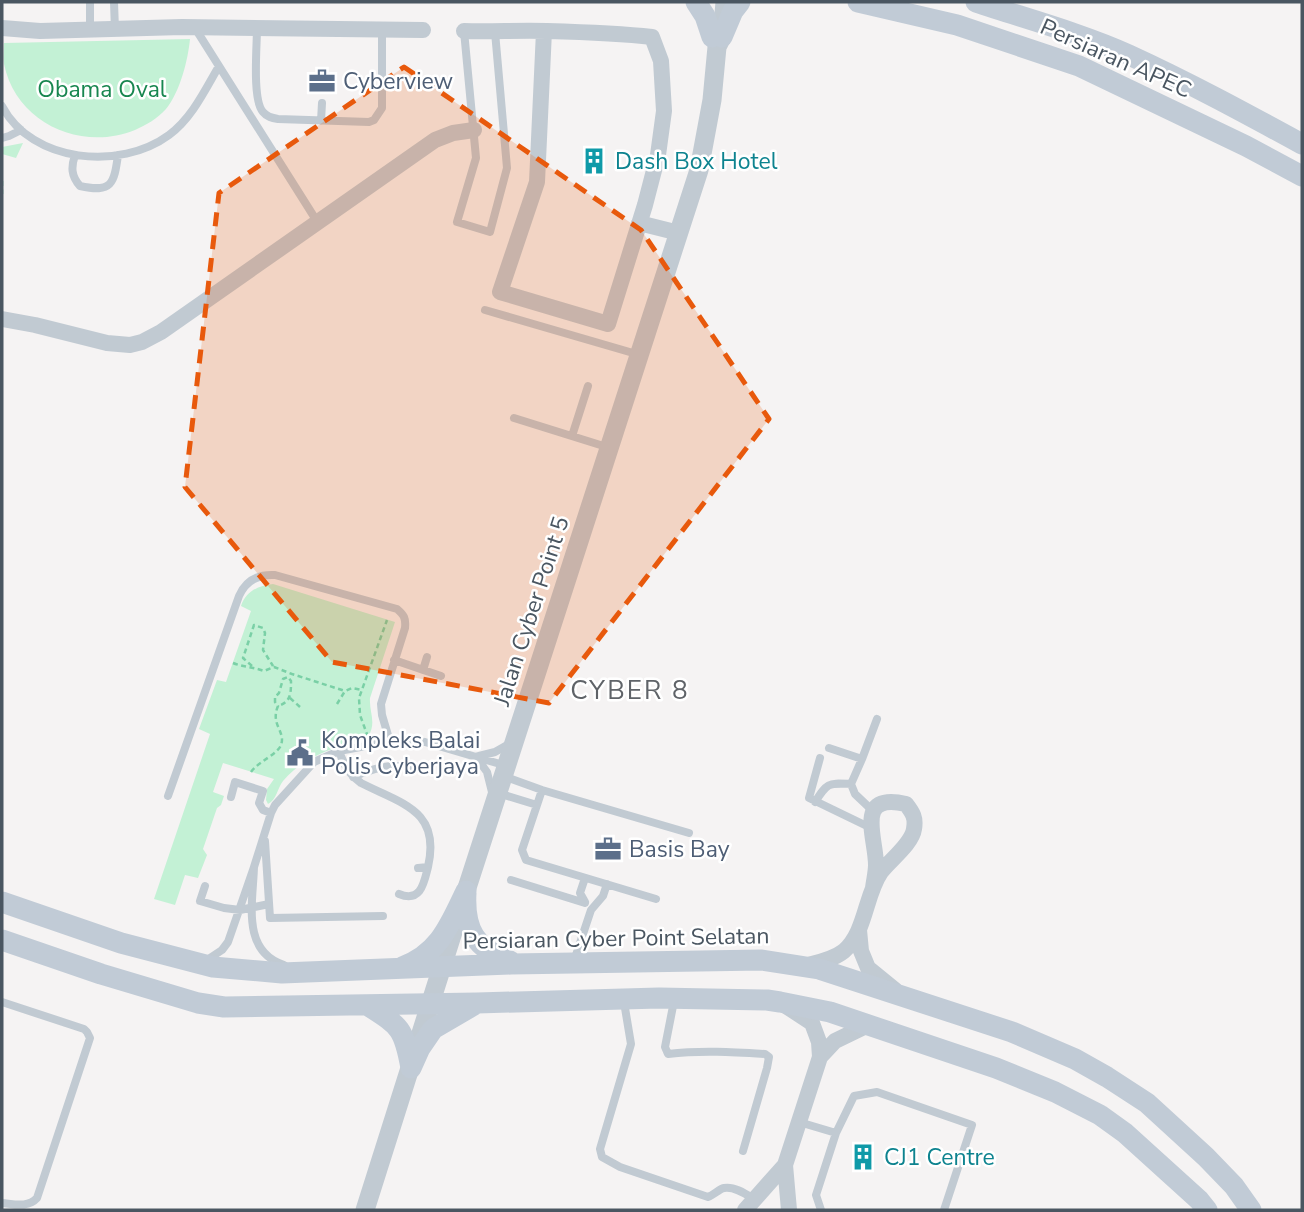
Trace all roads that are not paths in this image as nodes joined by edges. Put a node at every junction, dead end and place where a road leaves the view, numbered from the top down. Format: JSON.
{"nodes":[{"id":1,"x":90,"y":2,"type":"edge"},
{"id":2,"x":114,"y":2,"type":"edge"},
{"id":3,"x":695,"y":2,"type":"edge"},
{"id":4,"x":712,"y":2,"type":"edge"},
{"id":5,"x":725,"y":2,"type":"edge"},
{"id":6,"x":740,"y":2,"type":"edge"},
{"id":7,"x":858,"y":2,"type":"edge"},
{"id":8,"x":976,"y":2,"type":"edge"},
{"id":9,"x":2,"y":28,"type":"edge"},
{"id":10,"x":195,"y":28,"type":"junction"},
{"id":11,"x":257,"y":28,"type":"junction"},
{"id":12,"x":115,"y":30,"type":"junction"},
{"id":13,"x":382,"y":30,"type":"junction"},
{"id":14,"x":423,"y":30,"type":"dead end"},
{"id":15,"x":90,"y":31,"type":"junction"},
{"id":16,"x":544,"y":31,"type":"junction"},
{"id":17,"x":464,"y":32,"type":"joint"},
{"id":18,"x":495,"y":33,"type":"junction"},
{"id":19,"x":717,"y":40,"type":"junction"},
{"id":20,"x":219,"y":66,"type":"junction"},
{"id":21,"x":322,"y":103,"type":"dead end"},
{"id":22,"x":2,"y":106,"type":"edge"},
{"id":23,"x":321,"y":121,"type":"junction"},
{"id":24,"x":21,"y":130,"type":"junction"},
{"id":25,"x":474,"y":130,"type":"junction"},
{"id":26,"x":2,"y":138,"type":"edge"},
{"id":27,"x":1302,"y":144,"type":"edge"},
{"id":28,"x":75,"y":155,"type":"junction"},
{"id":29,"x":118,"y":155,"type":"junction"},
{"id":30,"x":1302,"y":176,"type":"edge"},
{"id":31,"x":317,"y":223,"type":"junction"},
{"id":32,"x":639,"y":223,"type":"junction"},
{"id":33,"x":679,"y":233,"type":"junction"},
{"id":34,"x":485,"y":310,"type":"dead end"},
{"id":35,"x":2,"y":319,"type":"edge"},
{"id":36,"x":640,"y":355,"type":"junction"},
{"id":37,"x":588,"y":386,"type":"dead end"},
{"id":38,"x":514,"y":418,"type":"dead end"},
{"id":39,"x":572,"y":436,"type":"junction"},
{"id":40,"x":610,"y":449,"type":"junction"},
{"id":41,"x":427,"y":657,"type":"dead end"},
{"id":42,"x":394,"y":660,"type":"junction"},
{"id":43,"x":423,"y":670,"type":"junction"},
{"id":44,"x":441,"y":676,"type":"dead end"},
{"id":45,"x":877,"y":719,"type":"dead end"},
{"id":46,"x":516,"y":736,"type":"junction"},
{"id":47,"x":390,"y":742,"type":"junction"},
{"id":48,"x":830,"y":748,"type":"dead end"},
{"id":49,"x":340,"y":751,"type":"junction"},
{"id":50,"x":476,"y":757,"type":"junction"},
{"id":51,"x":820,"y":758,"type":"dead end"},
{"id":52,"x":862,"y":759,"type":"junction"},
{"id":53,"x":427,"y":769,"type":"dead end"},
{"id":54,"x":354,"y":777,"type":"junction"},
{"id":55,"x":851,"y":783,"type":"junction"},
{"id":56,"x":500,"y":785,"type":"junction"},
{"id":57,"x":542,"y":790,"type":"junction"},
{"id":58,"x":168,"y":796,"type":"dead end"},
{"id":59,"x":231,"y":797,"type":"dead end"},
{"id":60,"x":816,"y":802,"type":"junction"},
{"id":61,"x":537,"y":805,"type":"junction"},
{"id":62,"x":271,"y":813,"type":"junction"},
{"id":63,"x":872,"y":820,"type":"junction"},
{"id":64,"x":689,"y":833,"type":"dead end"},
{"id":65,"x":264,"y":835,"type":"junction"},
{"id":66,"x":254,"y":867,"type":"junction"},
{"id":67,"x":428,"y":867,"type":"junction"},
{"id":68,"x":418,"y":868,"type":"dead end"},
{"id":69,"x":584,"y":878,"type":"junction"},
{"id":70,"x":511,"y":880,"type":"dead end"},
{"id":71,"x":607,"y":884,"type":"junction"},
{"id":72,"x":205,"y":886,"type":"dead end"},
{"id":73,"x":873,"y":888,"type":"junction"},
{"id":74,"x":466,"y":891,"type":"junction"},
{"id":75,"x":399,"y":894,"type":"dead end"},
{"id":76,"x":656,"y":899,"type":"dead end"},
{"id":77,"x":2,"y":902,"type":"edge"},
{"id":78,"x":269,"y":904,"type":"junction"},
{"id":79,"x":588,"y":906,"type":"junction"},
{"id":80,"x":253,"y":908,"type":"junction"},
{"id":81,"x":240,"y":910,"type":"junction"},
{"id":82,"x":383,"y":916,"type":"dead end"},
{"id":83,"x":859,"y":930,"type":"junction"},
{"id":84,"x":2,"y":940,"type":"edge"},
{"id":85,"x":198,"y":964,"type":"junction"},
{"id":86,"x":517,"y":964,"type":"junction"},
{"id":87,"x":573,"y":964,"type":"junction"},
{"id":88,"x":806,"y":966,"type":"junction"},
{"id":89,"x":442,"y":967,"type":"junction"},
{"id":90,"x":395,"y":969,"type":"junction"},
{"id":91,"x":305,"y":972,"type":"junction"},
{"id":92,"x":900,"y":995,"type":"junction"},
{"id":93,"x":674,"y":998,"type":"junction"},
{"id":94,"x":624,"y":999,"type":"junction"},
{"id":95,"x":2,"y":1002,"type":"edge"},
{"id":96,"x":780,"y":1002,"type":"junction"},
{"id":97,"x":477,"y":1003,"type":"junction"},
{"id":98,"x":431,"y":1004,"type":"junction"},
{"id":99,"x":368,"y":1005,"type":"junction"},
{"id":100,"x":867,"y":1025,"type":"junction"},
{"id":101,"x":820,"y":1057,"type":"junction"},
{"id":102,"x":411,"y":1068,"type":"junction"},
{"id":103,"x":799,"y":1122,"type":"junction"},
{"id":104,"x":836,"y":1133,"type":"junction"},
{"id":105,"x":743,"y":1151,"type":"dead end"},
{"id":106,"x":785,"y":1165,"type":"junction"},
{"id":107,"x":2,"y":1203,"type":"edge"},
{"id":108,"x":750,"y":1205,"type":"edge"},
{"id":109,"x":367,"y":1210,"type":"edge"},
{"id":110,"x":789,"y":1210,"type":"edge"},
{"id":111,"x":821,"y":1210,"type":"edge"},
{"id":112,"x":944,"y":1210,"type":"edge"},
{"id":113,"x":1207,"y":1210,"type":"edge"},
{"id":114,"x":1251,"y":1210,"type":"edge"}],
"edges":[{"from":1,"to":15,"type":"lane"},
{"from":2,"to":12,"type":"lane"},
{"from":3,"to":19,"type":"main road"},
{"from":4,"to":19,"type":"street","name":"Jalan Cyber Point 5"},
{"from":5,"to":19,"type":"street","name":"Jalan Cyber Point 5"},
{"from":6,"to":19,"type":"main road"},
{"from":7,"to":30,"type":"main road","name":"Persiaran APEC"},
{"from":8,"to":27,"type":"main road","name":"Persiaran APEC"},
{"from":9,"to":15,"type":"street"},
{"from":10,"to":11,"type":"street"},
{"from":10,"to":12,"type":"street"},
{"from":10,"to":20,"type":"lane"},
{"from":11,"to":13,"type":"street"},
{"from":11,"to":23,"type":"lane"},
{"from":12,"to":15,"type":"street"},
{"from":13,"to":14,"type":"street"},
{"from":13,"to":23,"type":"lane"},
{"from":16,"to":18,"type":"street"},
{"from":16,"to":32,"type":"street"},
{"from":16,"to":32,"type":"street"},
{"from":17,"to":18,"type":"street"},
{"from":17,"to":25,"type":"lane"},
{"from":18,"to":25,"type":"lane"},
{"from":19,"to":33,"type":"street","name":"Jalan Cyber Point 5"},
{"from":20,"to":29,"type":"lane"},
{"from":20,"to":31,"type":"lane"},
{"from":21,"to":23,"type":"lane"},
{"from":22,"to":24,"type":"lane"},
{"from":24,"to":26,"type":"lane"},
{"from":24,"to":28,"type":"lane"},
{"from":25,"to":31,"type":"street"},
{"from":28,"to":29,"type":"lane"},
{"from":28,"to":29,"type":"lane"},
{"from":31,"to":35,"type":"street"},
{"from":32,"to":33,"type":"street"},
{"from":33,"to":36,"type":"street","name":"Jalan Cyber Point 5"},
{"from":34,"to":36,"type":"lane"},
{"from":36,"to":40,"type":"street","name":"Jalan Cyber Point 5"},
{"from":37,"to":39,"type":"lane"},
{"from":38,"to":39,"type":"lane"},
{"from":39,"to":40,"type":"lane"},
{"from":40,"to":46,"type":"street","name":"Jalan Cyber Point 5"},
{"from":41,"to":43,"type":"lane"},
{"from":42,"to":43,"type":"lane"},
{"from":42,"to":47,"type":"lane"},
{"from":42,"to":58,"type":"lane"},
{"from":43,"to":44,"type":"lane"},
{"from":45,"to":52,"type":"lane"},
{"from":46,"to":50,"type":"lane"},
{"from":46,"to":56,"type":"street","name":"Jalan Cyber Point 5"},
{"from":47,"to":49,"type":"lane"},
{"from":47,"to":50,"type":"lane"},
{"from":48,"to":52,"type":"lane"},
{"from":49,"to":54,"type":"lane"},
{"from":49,"to":62,"type":"lane"},
{"from":50,"to":56,"type":"lane"},
{"from":50,"to":56,"type":"lane"},
{"from":51,"to":60,"type":"lane"},
{"from":52,"to":55,"type":"lane"},
{"from":53,"to":54,"type":"lane"},
{"from":54,"to":67,"type":"lane"},
{"from":55,"to":60,"type":"lane"},
{"from":55,"to":63,"type":"lane"},
{"from":56,"to":57,"type":"lane"},
{"from":56,"to":61,"type":"lane"},
{"from":56,"to":74,"type":"street","name":"Jalan Cyber Point 5"},
{"from":57,"to":61,"type":"lane"},
{"from":57,"to":64,"type":"lane"},
{"from":59,"to":62,"type":"lane"},
{"from":60,"to":63,"type":"lane"},
{"from":61,"to":69,"type":"lane"},
{"from":62,"to":65,"type":"lane"},
{"from":63,"to":73,"type":"street"},
{"from":63,"to":73,"type":"street"},
{"from":65,"to":66,"type":"lane"},
{"from":65,"to":78,"type":"lane"},
{"from":66,"to":80,"type":"lane"},
{"from":66,"to":81,"type":"lane"},
{"from":67,"to":68,"type":"lane"},
{"from":67,"to":75,"type":"lane"},
{"from":69,"to":71,"type":"lane"},
{"from":69,"to":79,"type":"lane"},
{"from":70,"to":79,"type":"lane"},
{"from":71,"to":76,"type":"lane"},
{"from":71,"to":79,"type":"lane"},
{"from":72,"to":81,"type":"lane"},
{"from":73,"to":83,"type":"street"},
{"from":74,"to":86,"type":"main road"},
{"from":74,"to":89,"type":"street","name":"Jalan Cyber Point 5"},
{"from":74,"to":90,"type":"main road"},
{"from":77,"to":85,"type":"main road","name":"Persiaran Cyber Point Selatan"},
{"from":78,"to":80,"type":"lane"},
{"from":78,"to":82,"type":"lane"},
{"from":79,"to":87,"type":"lane"},
{"from":80,"to":81,"type":"lane"},
{"from":80,"to":91,"type":"lane"},
{"from":81,"to":85,"type":"lane"},
{"from":83,"to":88,"type":"street"},
{"from":83,"to":92,"type":"street"},
{"from":84,"to":99,"type":"main road"},
{"from":85,"to":91,"type":"main road","name":"Persiaran Cyber Point Selatan"},
{"from":86,"to":87,"type":"main road","name":"Persiaran Cyber Point Selatan"},
{"from":86,"to":89,"type":"main road","name":"Persiaran Cyber Point Selatan"},
{"from":87,"to":88,"type":"main road","name":"Persiaran Cyber Point Selatan"},
{"from":88,"to":92,"type":"main road","name":"Persiaran Cyber Point Selatan"},
{"from":89,"to":90,"type":"main road","name":"Persiaran Cyber Point Selatan"},
{"from":89,"to":98,"type":"street","name":"Jalan Cyber Point 5"},
{"from":90,"to":91,"type":"main road","name":"Persiaran Cyber Point Selatan"},
{"from":92,"to":114,"type":"main road","name":"Persiaran Cyber Point Selatan"},
{"from":93,"to":94,"type":"main road"},
{"from":93,"to":96,"type":"main road"},
{"from":93,"to":105,"type":"lane"},
{"from":94,"to":97,"type":"main road"},
{"from":94,"to":108,"type":"lane"},
{"from":95,"to":107,"type":"lane"},
{"from":96,"to":100,"type":"main road"},
{"from":96,"to":101,"type":"street"},
{"from":97,"to":98,"type":"main road"},
{"from":97,"to":102,"type":"main road"},
{"from":98,"to":99,"type":"main road"},
{"from":98,"to":102,"type":"street","name":"Jalan Cyber Point 5"},
{"from":99,"to":102,"type":"main road"},
{"from":100,"to":101,"type":"street"},
{"from":100,"to":113,"type":"main road"},
{"from":101,"to":103,"type":"street"},
{"from":102,"to":109,"type":"street","name":"Jalan Cyber Point 5"},
{"from":103,"to":104,"type":"lane"},
{"from":103,"to":106,"type":"street"},
{"from":104,"to":111,"type":"lane"},
{"from":104,"to":112,"type":"lane"},
{"from":106,"to":108,"type":"street"},
{"from":106,"to":110,"type":"street"}]}
